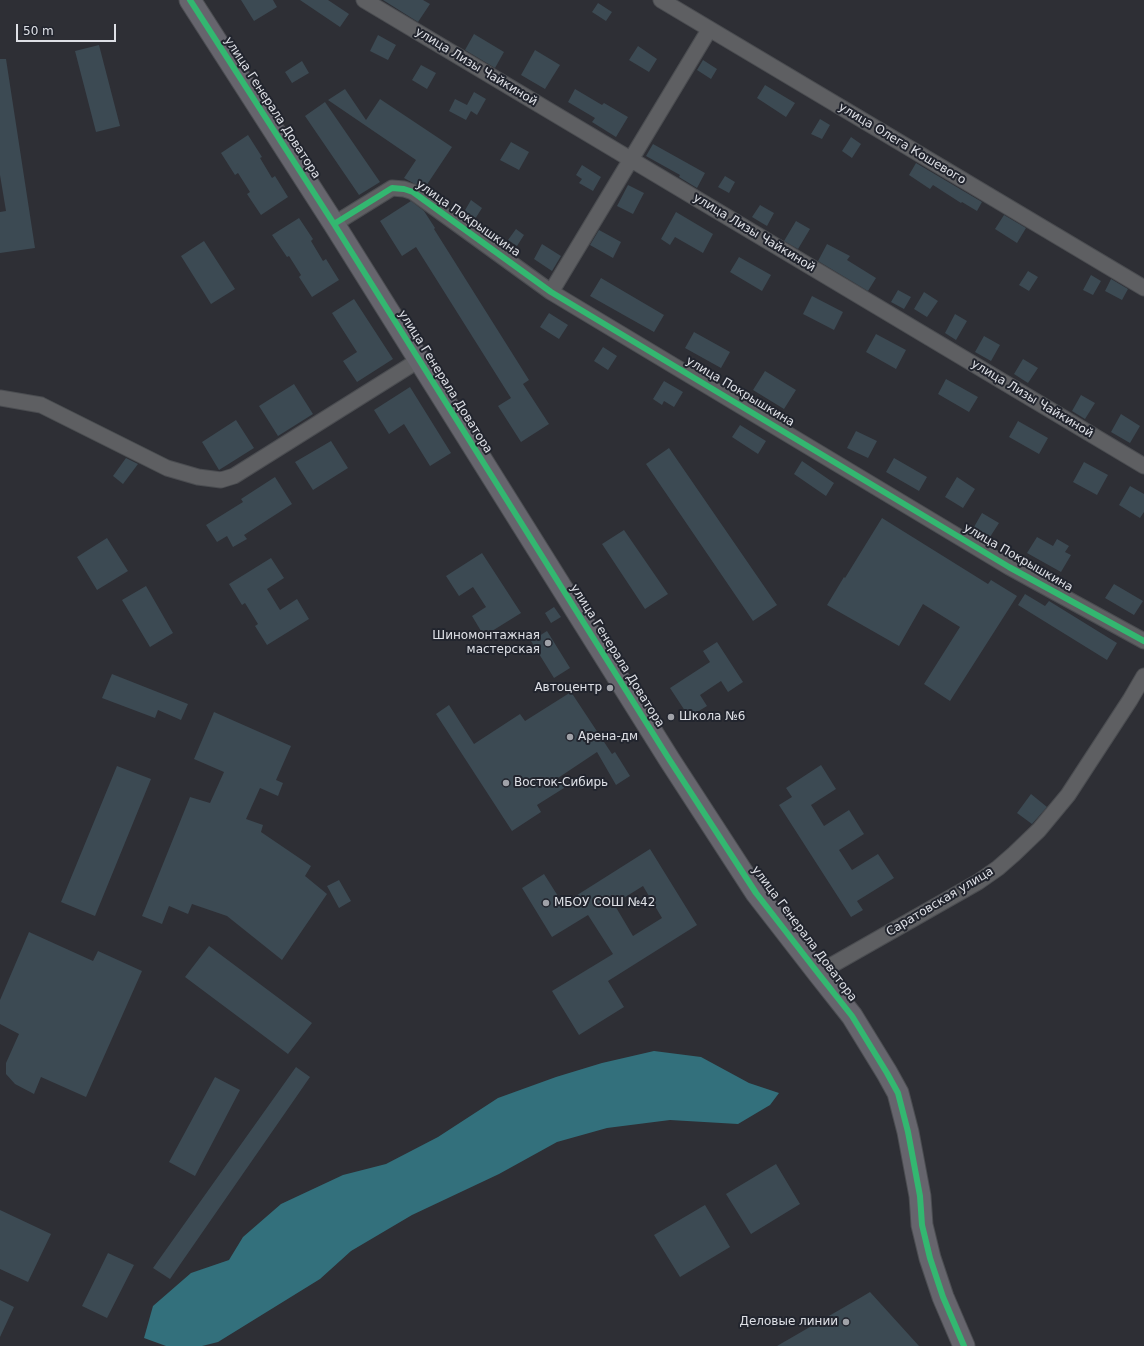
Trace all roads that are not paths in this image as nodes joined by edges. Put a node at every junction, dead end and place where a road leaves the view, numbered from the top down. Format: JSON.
{"nodes":[{"id":1,"x":190,"y":0,"type":"edge"},
{"id":2,"x":364,"y":0,"type":"edge"},
{"id":3,"x":661,"y":0,"type":"edge"},
{"id":4,"x":709,"y":30,"type":"junction"},
{"id":5,"x":631,"y":160,"type":"junction"},
{"id":6,"x":334,"y":224,"type":"junction"},
{"id":7,"x":1144,"y":288,"type":"edge"},
{"id":8,"x":551,"y":292,"type":"junction"},
{"id":9,"x":419,"y":360,"type":"junction"},
{"id":10,"x":0,"y":398,"type":"edge"},
{"id":11,"x":1144,"y":466,"type":"edge"},
{"id":12,"x":1144,"y":641,"type":"edge"},
{"id":13,"x":1144,"y":676,"type":"edge"},
{"id":14,"x":818,"y":973,"type":"junction"},
{"id":15,"x":964,"y":1346,"type":"edge"}],
"edges":[{"from":1,"to":6,"type":"street","name":"улица Генерала Доватора"},
{"from":2,"to":5,"type":"street","name":"улица Лизы Чайкиной"},
{"from":3,"to":4,"type":"street","name":"улица Олега Кошевого"},
{"from":4,"to":5,"type":"street"},
{"from":4,"to":7,"type":"street","name":"улица Олега Кошевого"},
{"from":5,"to":8,"type":"street"},
{"from":5,"to":11,"type":"street","name":"улица Лизы Чайкиной"},
{"from":6,"to":8,"type":"street","name":"улица Покрышкина"},
{"from":6,"to":9,"type":"street","name":"улица Генерала Доватора"},
{"from":8,"to":12,"type":"street","name":"улица Покрышкина"},
{"from":9,"to":10,"type":"street"},
{"from":9,"to":14,"type":"street","name":"улица Генерала Доватора"},
{"from":13,"to":14,"type":"street","name":"Саратовская улица"},
{"from":14,"to":15,"type":"street","name":"улица Генерала Доватора"}]}
